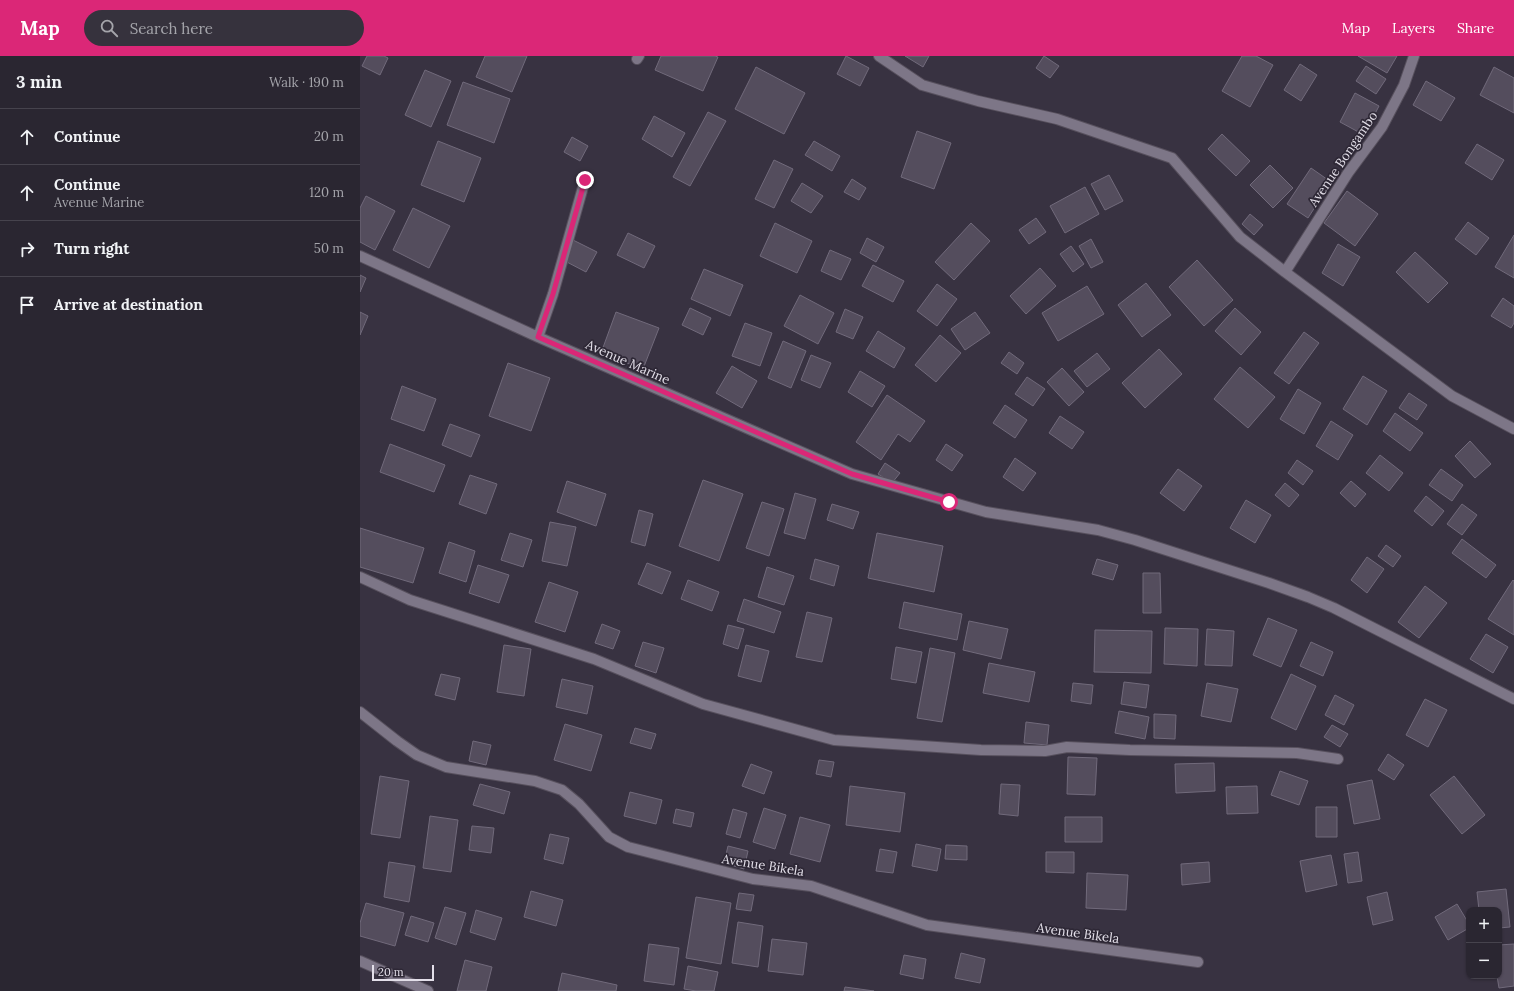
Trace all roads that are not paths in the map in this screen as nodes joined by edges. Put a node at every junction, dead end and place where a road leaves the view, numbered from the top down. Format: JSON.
{"nodes":[{"id":1,"x":879,"y":56,"type":"edge"},
{"id":2,"x":1414,"y":56,"type":"edge"},
{"id":3,"x":585,"y":180,"type":"dead end"},
{"id":4,"x":360,"y":256,"type":"edge"},
{"id":5,"x":1285,"y":272,"type":"junction"},
{"id":6,"x":538,"y":337,"type":"junction"},
{"id":7,"x":1514,"y":429,"type":"edge"},
{"id":8,"x":360,"y":577,"type":"edge"},
{"id":9,"x":1514,"y":699,"type":"edge"},
{"id":10,"x":360,"y":712,"type":"edge"},
{"id":11,"x":1338,"y":760,"type":"dead end"},
{"id":12,"x":360,"y":961,"type":"edge"},
{"id":13,"x":1198,"y":962,"type":"dead end"},
{"id":14,"x":428,"y":991,"type":"edge"}],
"edges":[{"from":1,"to":5,"type":"street"},
{"from":2,"to":5,"type":"street","name":"Avenue Bongambo"},
{"from":3,"to":6,"type":"street"},
{"from":4,"to":6,"type":"street","name":"Avenue Marine"},
{"from":5,"to":7,"type":"street"},
{"from":6,"to":9,"type":"street","name":"Avenue Marine"},
{"from":8,"to":11,"type":"street"},
{"from":10,"to":13,"type":"street","name":"Avenue Bikela"},
{"from":12,"to":14,"type":"street"}]}
